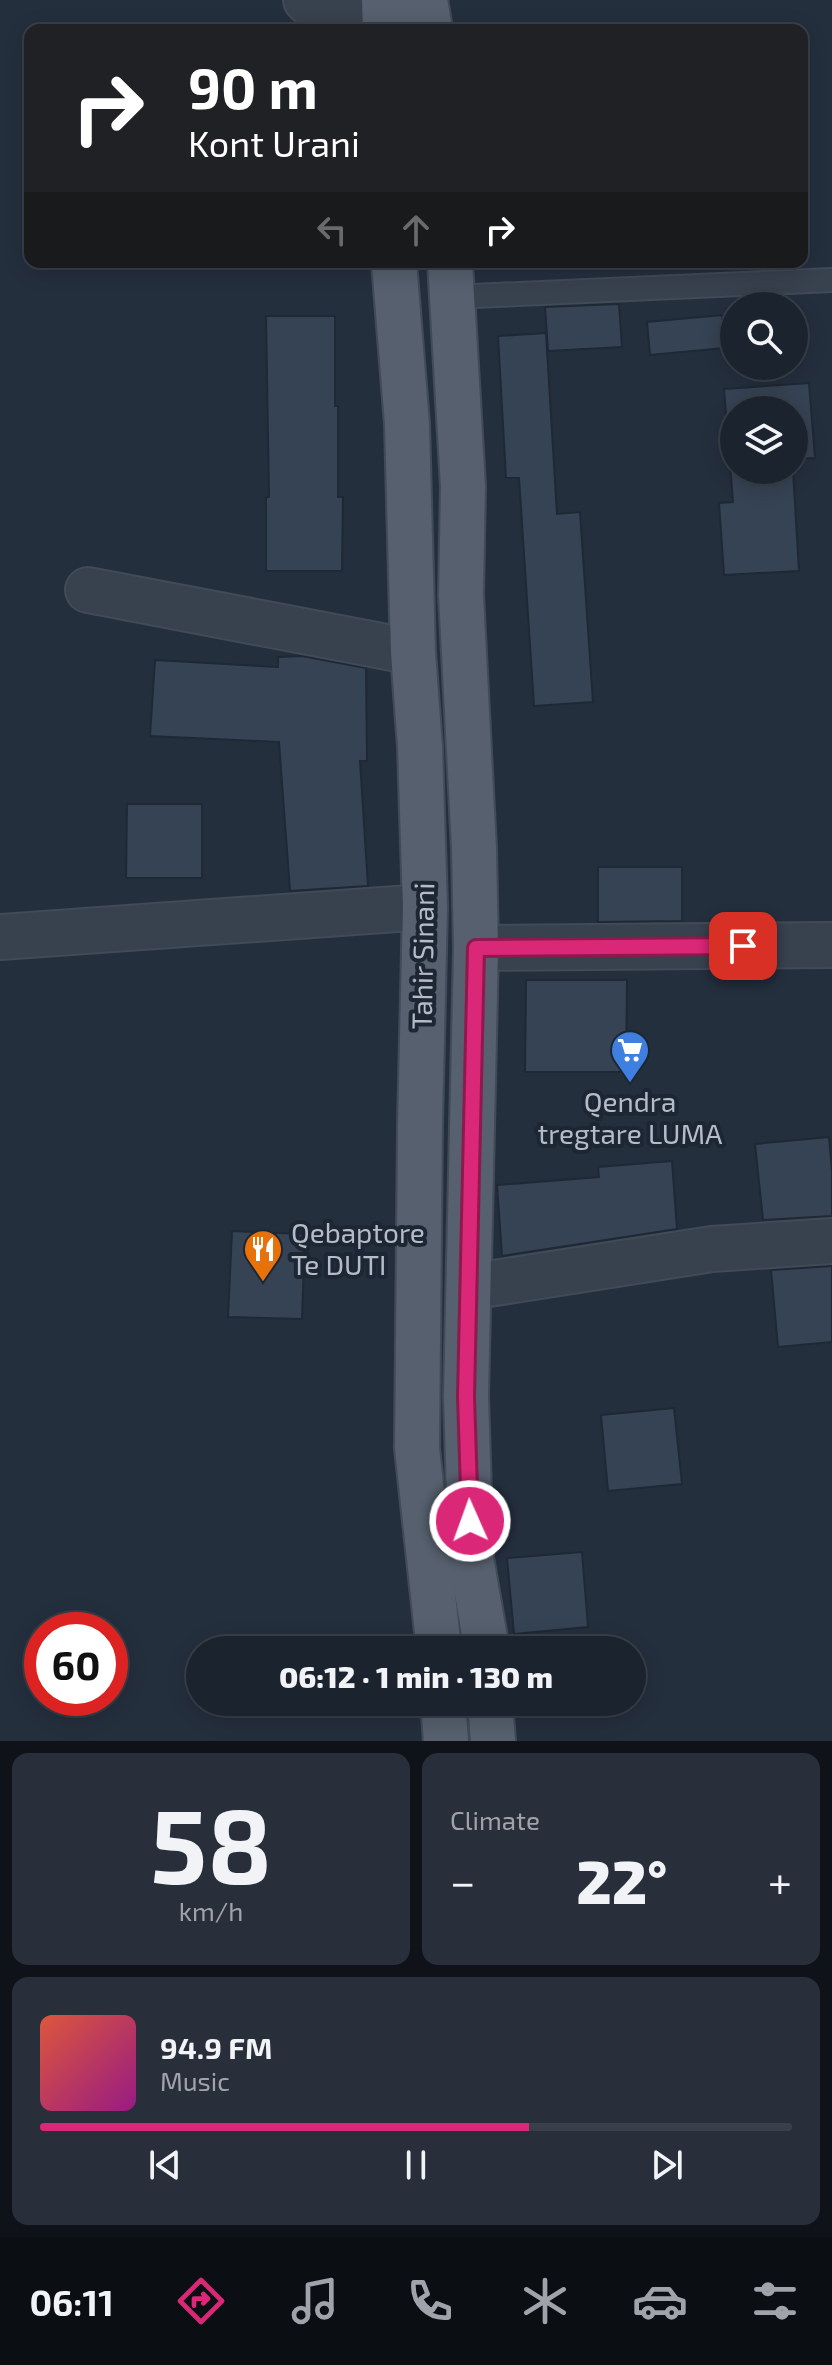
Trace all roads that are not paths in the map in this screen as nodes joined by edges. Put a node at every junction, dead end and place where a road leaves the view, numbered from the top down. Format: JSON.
{"nodes":[{"id":1,"x":306,"y":0,"type":"edge"},
{"id":2,"x":395,"y":10,"type":"edge"},
{"id":3,"x":420,"y":24,"type":"edge"},
{"id":4,"x":394,"y":268,"type":"edge"},
{"id":5,"x":451,"y":280,"type":"edge"},
{"id":6,"x":832,"y":280,"type":"edge"},
{"id":7,"x":88,"y":590,"type":"dead end"},
{"id":8,"x":413,"y":652,"type":"junction"},
{"id":9,"x":425,"y":907,"type":"junction"},
{"id":10,"x":0,"y":937,"type":"edge"},
{"id":11,"x":832,"y":945,"type":"edge"},
{"id":12,"x":476,"y":948,"type":"junction"},
{"id":13,"x":832,"y":1241,"type":"edge"},
{"id":14,"x":469,"y":1287,"type":"junction"},
{"id":15,"x":437,"y":1636,"type":"edge"},
{"id":16,"x":485,"y":1636,"type":"edge"},
{"id":17,"x":444,"y":1716,"type":"edge"},
{"id":18,"x":491,"y":1716,"type":"edge"},
{"id":19,"x":446,"y":1741,"type":"edge"},
{"id":20,"x":493,"y":1741,"type":"edge"}],
"edges":[{"from":1,"to":2,"type":"street"},
{"from":2,"to":3,"type":"main road"},
{"from":4,"to":8,"type":"main road","name":"Tahir Sinani"},
{"from":5,"to":6,"type":"lane"},
{"from":5,"to":12,"type":"main road","name":"Tahir Sinani"},
{"from":7,"to":8,"type":"street"},
{"from":8,"to":9,"type":"main road","name":"Tahir Sinani"},
{"from":9,"to":10,"type":"street"},
{"from":9,"to":15,"type":"main road","name":"Tahir Sinani"},
{"from":11,"to":12,"type":"street"},
{"from":12,"to":14,"type":"main road","name":"Tahir Sinani"},
{"from":13,"to":14,"type":"street"},
{"from":14,"to":16,"type":"main road","name":"Tahir Sinani"},
{"from":17,"to":19,"type":"main road"},
{"from":18,"to":20,"type":"main road"}]}
